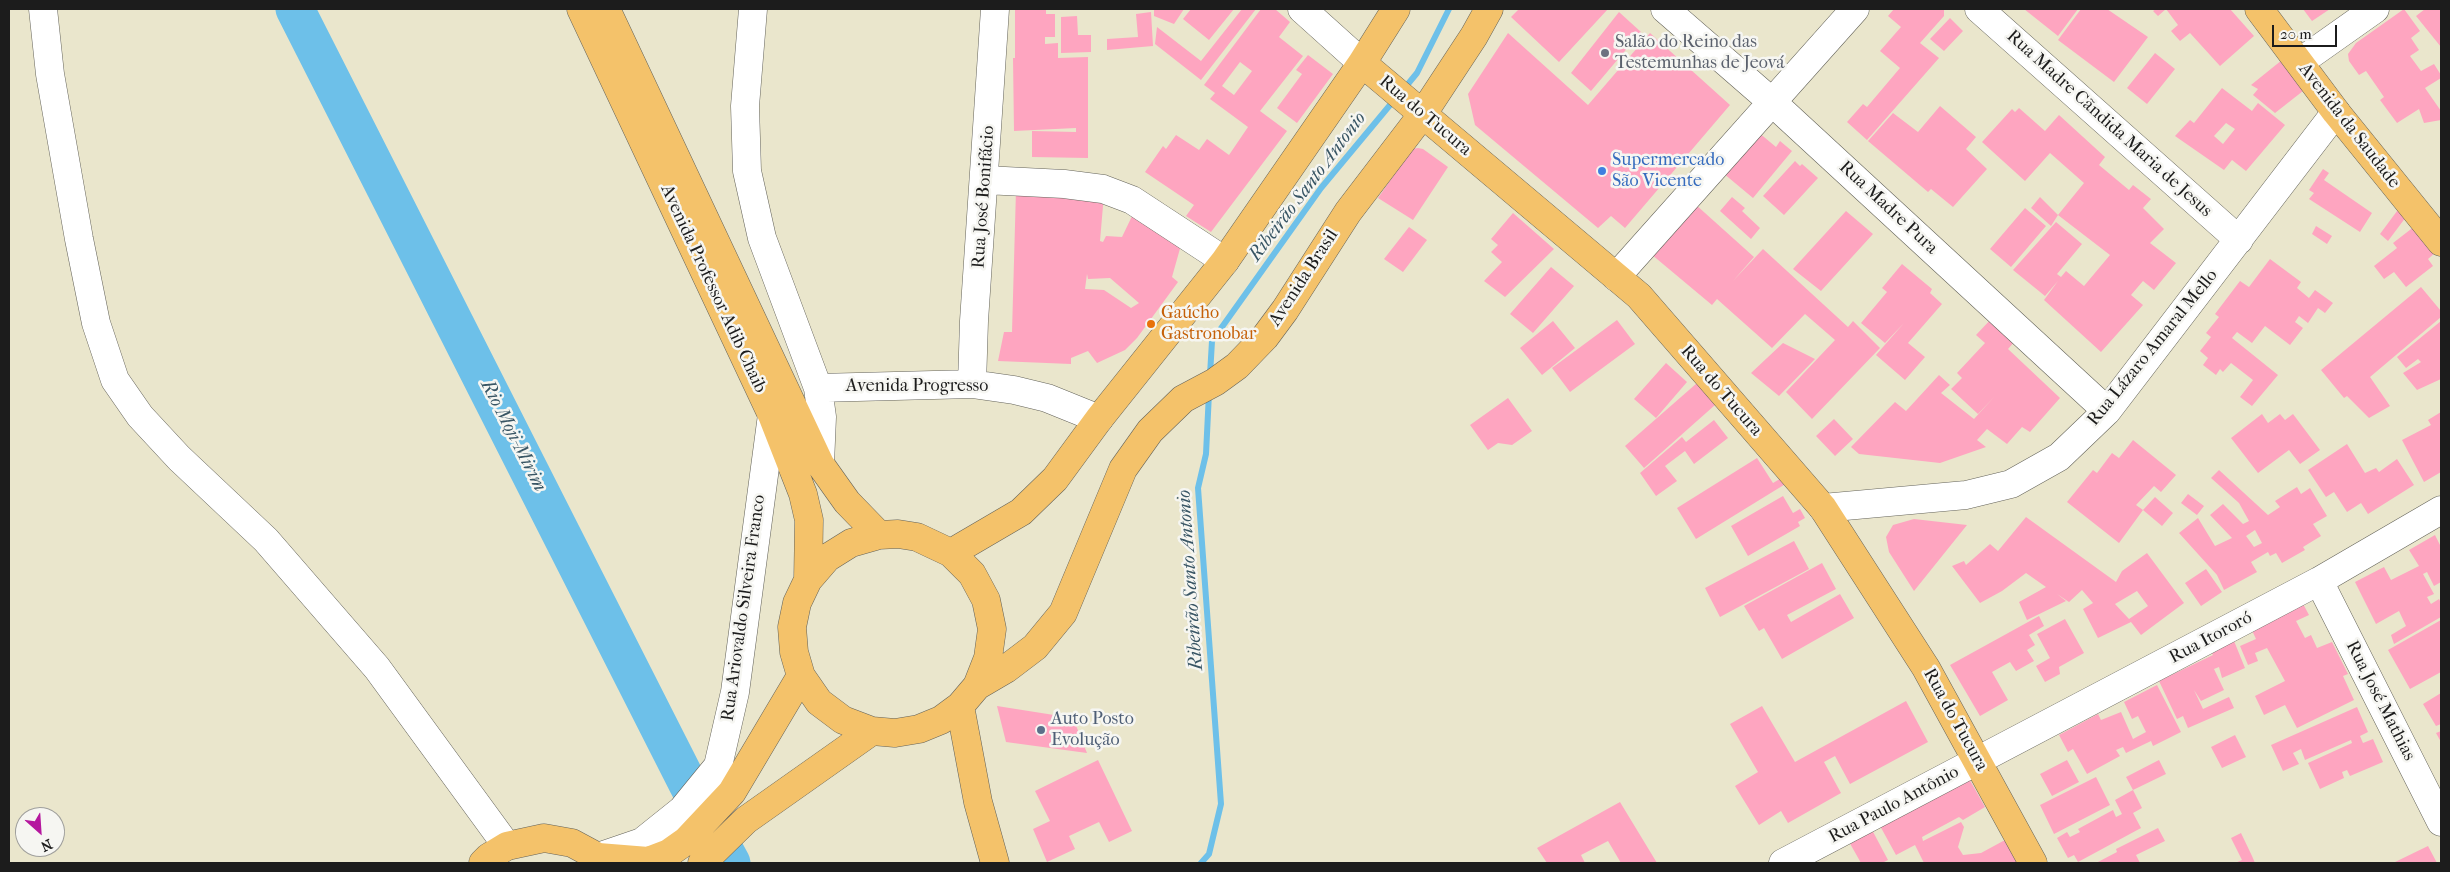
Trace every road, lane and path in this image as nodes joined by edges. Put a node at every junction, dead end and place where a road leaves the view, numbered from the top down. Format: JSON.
{"nodes":[{"id":1,"x":43,"y":9,"type":"edge"},
{"id":2,"x":580,"y":9,"type":"edge"},
{"id":3,"x":606,"y":9,"type":"edge"},
{"id":4,"x":753,"y":9,"type":"edge"},
{"id":5,"x":996,"y":9,"type":"edge"},
{"id":6,"x":1302,"y":9,"type":"edge"},
{"id":7,"x":1396,"y":9,"type":"edge"},
{"id":8,"x":1488,"y":9,"type":"edge"},
{"id":9,"x":1665,"y":9,"type":"edge"},
{"id":10,"x":1855,"y":9,"type":"edge"},
{"id":11,"x":1979,"y":9,"type":"edge"},
{"id":12,"x":2259,"y":9,"type":"edge"},
{"id":13,"x":2375,"y":9,"type":"edge"},
{"id":14,"x":2300,"y":62,"type":"junction"},
{"id":15,"x":1369,"y":69,"type":"junction"},
{"id":16,"x":1772,"y":102,"type":"junction"},
{"id":17,"x":1418,"y":111,"type":"junction"},
{"id":18,"x":2336,"y":112,"type":"junction"},
{"id":19,"x":984,"y":180,"type":"junction"},
{"id":20,"x":2239,"y":240,"type":"junction"},
{"id":21,"x":2441,"y":242,"type":"edge"},
{"id":22,"x":1225,"y":261,"type":"junction"},
{"id":23,"x":1616,"y":277,"type":"junction"},
{"id":24,"x":972,"y":384,"type":"junction"},
{"id":25,"x":818,"y":388,"type":"junction"},
{"id":26,"x":2107,"y":411,"type":"junction"},
{"id":27,"x":772,"y":415,"type":"junction"},
{"id":28,"x":1099,"y":419,"type":"junction"},
{"id":29,"x":820,"y":464,"type":"junction"},
{"id":30,"x":1824,"y":508,"type":"junction"},
{"id":31,"x":2441,"y":510,"type":"edge"},
{"id":32,"x":880,"y":535,"type":"junction"},
{"id":33,"x":951,"y":553,"type":"junction"},
{"id":34,"x":808,"y":580,"type":"junction"},
{"id":35,"x":2319,"y":581,"type":"junction"},
{"id":36,"x":801,"y":676,"type":"junction"},
{"id":37,"x":968,"y":696,"type":"junction"},
{"id":38,"x":872,"y":731,"type":"junction"},
{"id":39,"x":1978,"y":760,"type":"junction"},
{"id":40,"x":2441,"y":822,"type":"edge"},
{"id":41,"x":507,"y":846,"type":"junction"},
{"id":42,"x":600,"y":860,"type":"edge"},
{"id":43,"x":703,"y":862,"type":"edge"},
{"id":44,"x":483,"y":863,"type":"edge"},
{"id":45,"x":995,"y":863,"type":"edge"},
{"id":46,"x":1783,"y":863,"type":"edge"},
{"id":47,"x":2032,"y":863,"type":"edge"}],
"edges":[{"from":1,"to":41,"type":"street"},
{"from":2,"to":27,"type":"main road","name":"Avenida Professor Adib Chaib"},
{"from":3,"to":29,"type":"main road","name":"Avenida Professor Adib Chaib"},
{"from":4,"to":25,"type":"street"},
{"from":5,"to":19,"type":"street","name":"Rua José Bonifácio"},
{"from":6,"to":15,"type":"street","name":"Rua do Tucura"},
{"from":7,"to":15,"type":"main road"},
{"from":8,"to":17,"type":"main road","name":"Avenida Brasil"},
{"from":9,"to":16,"type":"street","name":"Rua Madre Pura"},
{"from":10,"to":16,"type":"street"},
{"from":11,"to":20,"type":"street","name":"Rua Madre Cãndida Maria de Jesus"},
{"from":12,"to":14,"type":"main road","name":"Avenida da Saudade"},
{"from":13,"to":14,"type":"street"},
{"from":14,"to":18,"type":"main road","name":"Avenida da Saudade"},
{"from":15,"to":17,"type":"main road","name":"Rua do Tucura"},
{"from":15,"to":22,"type":"main road"},
{"from":16,"to":23,"type":"street"},
{"from":16,"to":26,"type":"street","name":"Rua Madre Pura"},
{"from":17,"to":23,"type":"main road","name":"Rua do Tucura"},
{"from":17,"to":37,"type":"main road","name":"Avenida Brasil"},
{"from":18,"to":20,"type":"street","name":"Rua Lázaro Amaral Mello"},
{"from":18,"to":21,"type":"main road","name":"Avenida da Saudade"},
{"from":19,"to":22,"type":"street"},
{"from":19,"to":24,"type":"street","name":"Rua José Bonifácio"},
{"from":20,"to":26,"type":"street","name":"Rua Lázaro Amaral Mello"},
{"from":22,"to":28,"type":"main road"},
{"from":23,"to":30,"type":"main road","name":"Rua do Tucura"},
{"from":24,"to":25,"type":"street","name":"Avenida Progresso"},
{"from":24,"to":28,"type":"street","name":"Avenida Progresso"},
{"from":25,"to":29,"type":"street"},
{"from":26,"to":30,"type":"street","name":"Rua Lázaro Amaral Mello"},
{"from":27,"to":34,"type":"main road","name":"Avenida Professor Adib Chaib"},
{"from":27,"to":42,"type":"street","name":"Rua Ariovaldo Silveira Franco"},
{"from":28,"to":33,"type":"main road"},
{"from":29,"to":32,"type":"main road","name":"Avenida Professor Adib Chaib"},
{"from":30,"to":39,"type":"main road","name":"Rua do Tucura"},
{"from":31,"to":35,"type":"street","name":"Rua Itororó"},
{"from":32,"to":33,"type":"main road"},
{"from":32,"to":34,"type":"main road"},
{"from":33,"to":37,"type":"main road"},
{"from":34,"to":36,"type":"main road","name":"Avenida Brasil"},
{"from":35,"to":39,"type":"street","name":"Rua Itororó"},
{"from":35,"to":40,"type":"street","name":"Rua José Mathias"},
{"from":36,"to":38,"type":"main road","name":"Avenida Brasil"},
{"from":36,"to":42,"type":"main road"},
{"from":37,"to":38,"type":"main road","name":"Avenida Brasil"},
{"from":37,"to":45,"type":"main road"},
{"from":38,"to":43,"type":"main road"},
{"from":39,"to":46,"type":"street","name":"Rua Paulo Antônio"},
{"from":39,"to":47,"type":"main road","name":"Rua do Tucura"},
{"from":41,"to":42,"type":"main road"},
{"from":41,"to":44,"type":"main road"}]}
